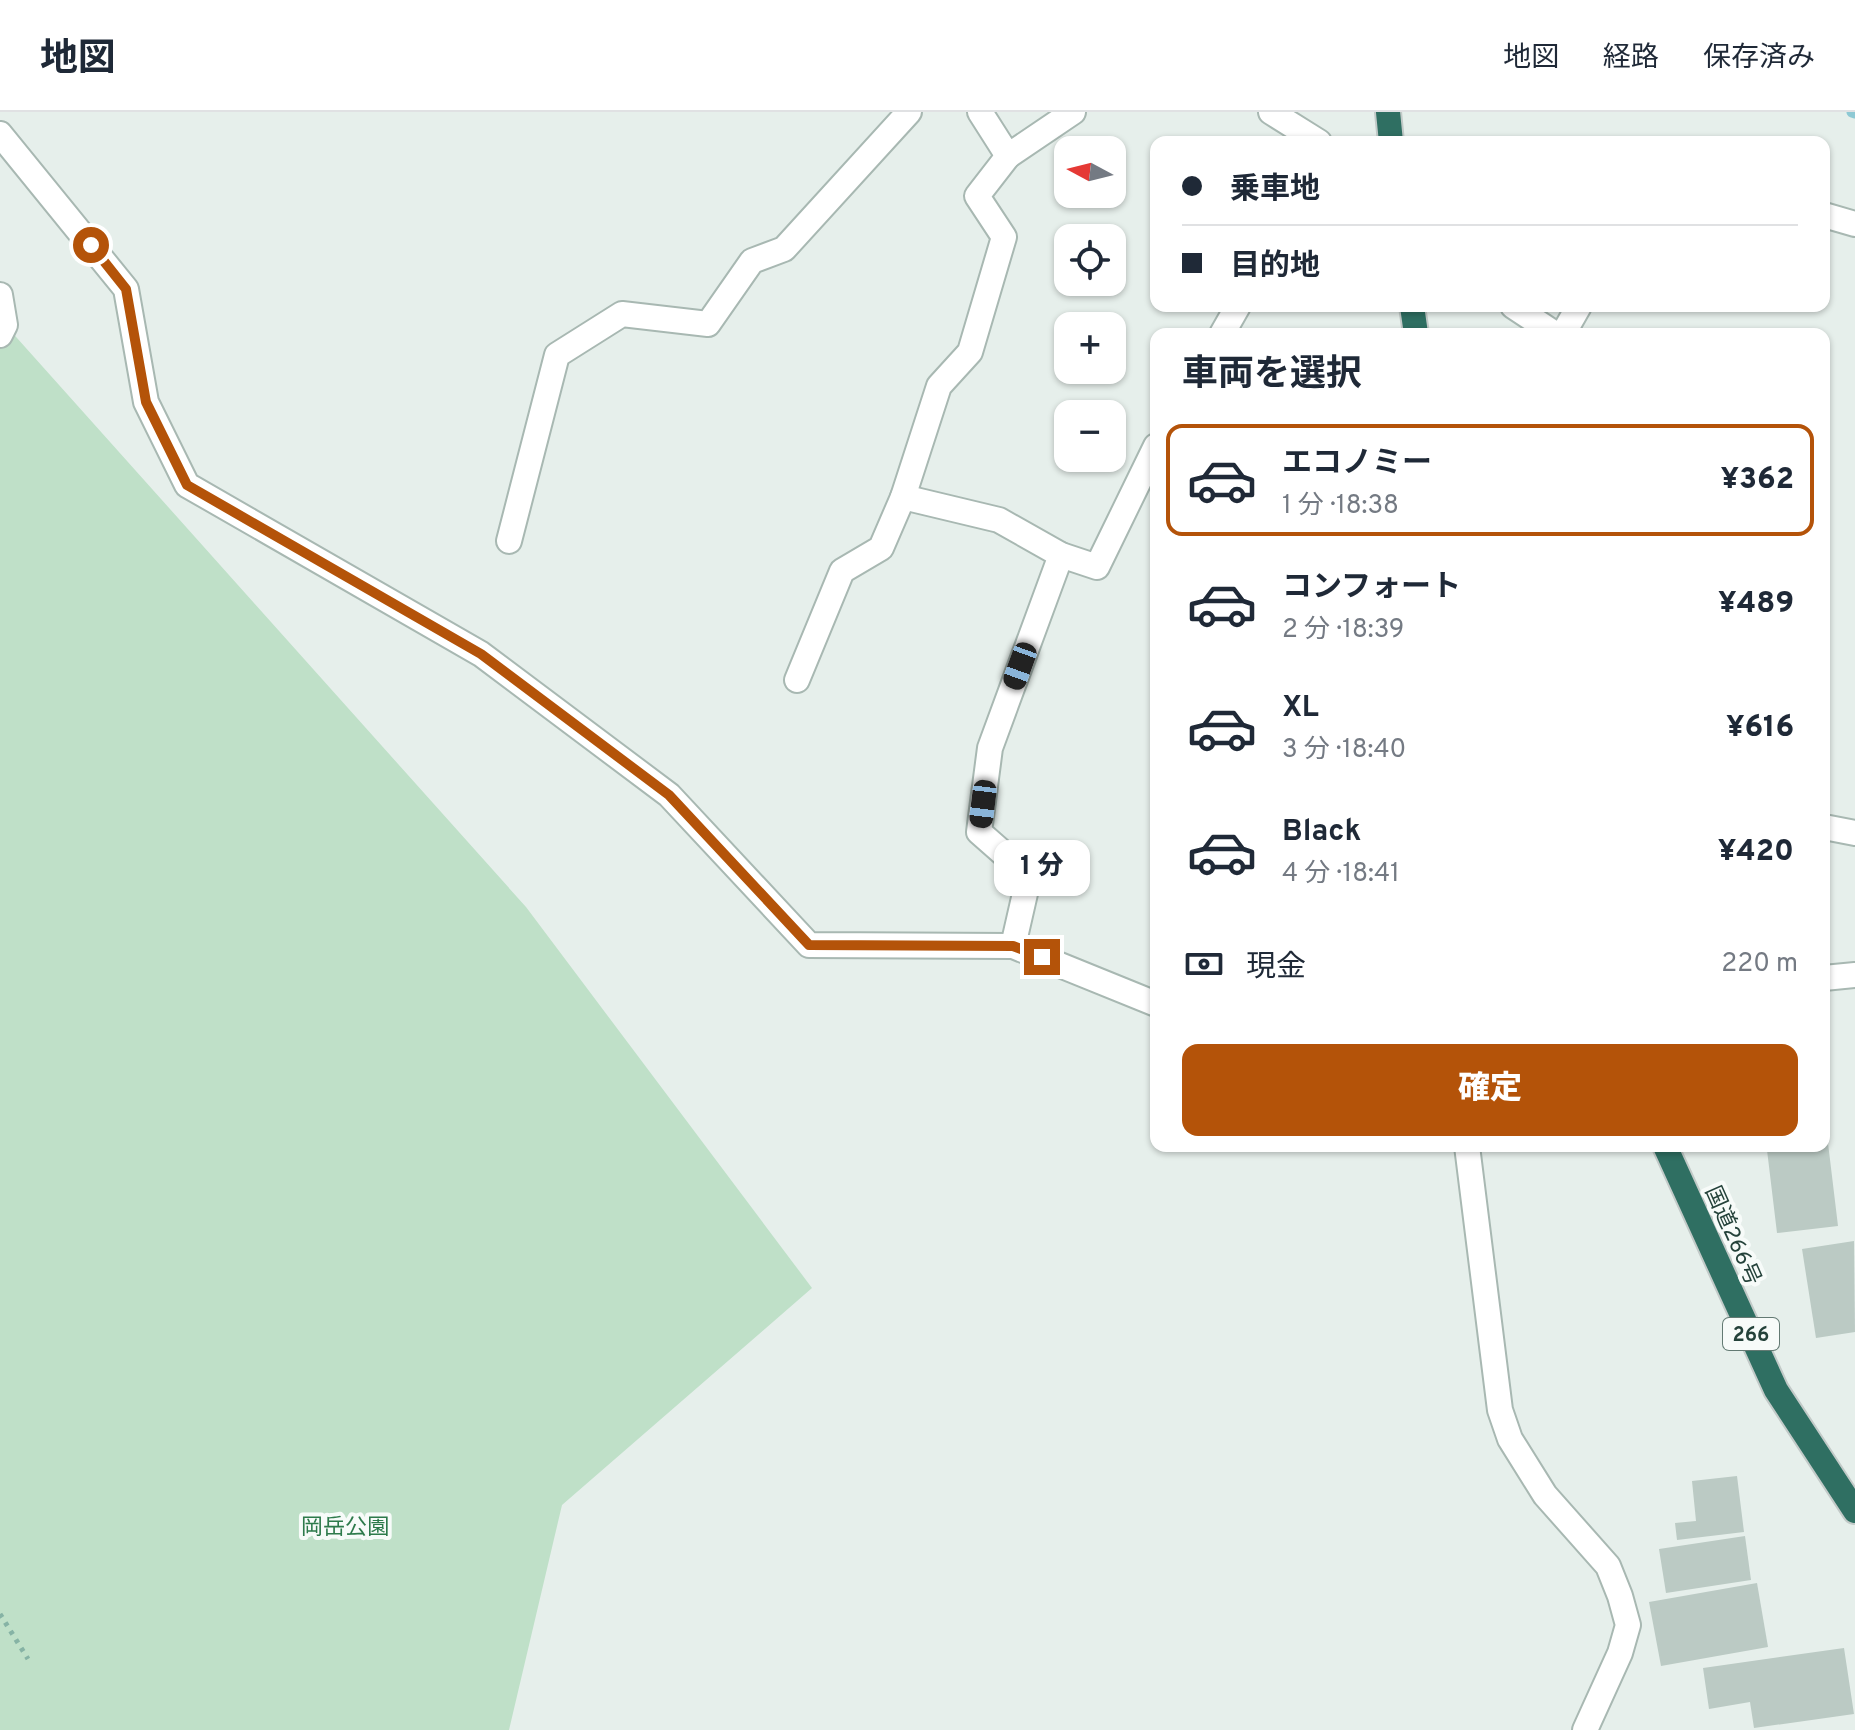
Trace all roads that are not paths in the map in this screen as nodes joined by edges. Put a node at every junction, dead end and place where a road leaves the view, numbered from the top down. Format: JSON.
{"nodes":[{"id":1,"x":909,"y":112,"type":"edge"},
{"id":2,"x":980,"y":112,"type":"edge"},
{"id":3,"x":1073,"y":112,"type":"edge"},
{"id":4,"x":1271,"y":112,"type":"edge"},
{"id":5,"x":1388,"y":112,"type":"edge"},
{"id":6,"x":1,"y":136,"type":"edge"},
{"id":7,"x":1309,"y":136,"type":"edge"},
{"id":8,"x":1390,"y":136,"type":"edge"},
{"id":9,"x":1008,"y":156,"type":"junction"},
{"id":10,"x":1830,"y":217,"type":"edge"},
{"id":11,"x":1855,"y":224,"type":"edge"},
{"id":12,"x":0,"y":295,"type":"edge"},
{"id":13,"x":1522,"y":312,"type":"edge"},
{"id":14,"x":1546,"y":328,"type":"edge"},
{"id":15,"x":0,"y":335,"type":"edge"},
{"id":16,"x":1150,"y":458,"type":"edge"},
{"id":17,"x":903,"y":497,"type":"junction"},
{"id":18,"x":509,"y":541,"type":"dead end"},
{"id":19,"x":1061,"y":555,"type":"junction"},
{"id":20,"x":797,"y":680,"type":"dead end"},
{"id":21,"x":1830,"y":828,"type":"edge"},
{"id":22,"x":1855,"y":833,"type":"edge"},
{"id":23,"x":1013,"y":946,"type":"junction"},
{"id":24,"x":1855,"y":975,"type":"edge"},
{"id":25,"x":1830,"y":977,"type":"edge"},
{"id":26,"x":1150,"y":1002,"type":"edge"},
{"id":27,"x":1468,"y":1152,"type":"edge"},
{"id":28,"x":1668,"y":1152,"type":"edge"},
{"id":29,"x":1855,"y":1511,"type":"edge"},
{"id":30,"x":1585,"y":1730,"type":"edge"}],
"edges":[{"from":1,"to":18,"type":"street"},
{"from":2,"to":9,"type":"street"},
{"from":3,"to":9,"type":"street"},
{"from":4,"to":7,"type":"street"},
{"from":5,"to":8,"type":"highway"},
{"from":6,"to":23,"type":"street"},
{"from":9,"to":17,"type":"street"},
{"from":10,"to":11,"type":"street"},
{"from":12,"to":15,"type":"street"},
{"from":13,"to":14,"type":"street"},
{"from":16,"to":19,"type":"street"},
{"from":17,"to":19,"type":"street"},
{"from":17,"to":20,"type":"street"},
{"from":19,"to":23,"type":"street"},
{"from":21,"to":22,"type":"street"},
{"from":23,"to":26,"type":"street"},
{"from":24,"to":25,"type":"street"},
{"from":27,"to":30,"type":"street"},
{"from":28,"to":29,"type":"highway","name":"国道266号","number":"266"}]}
